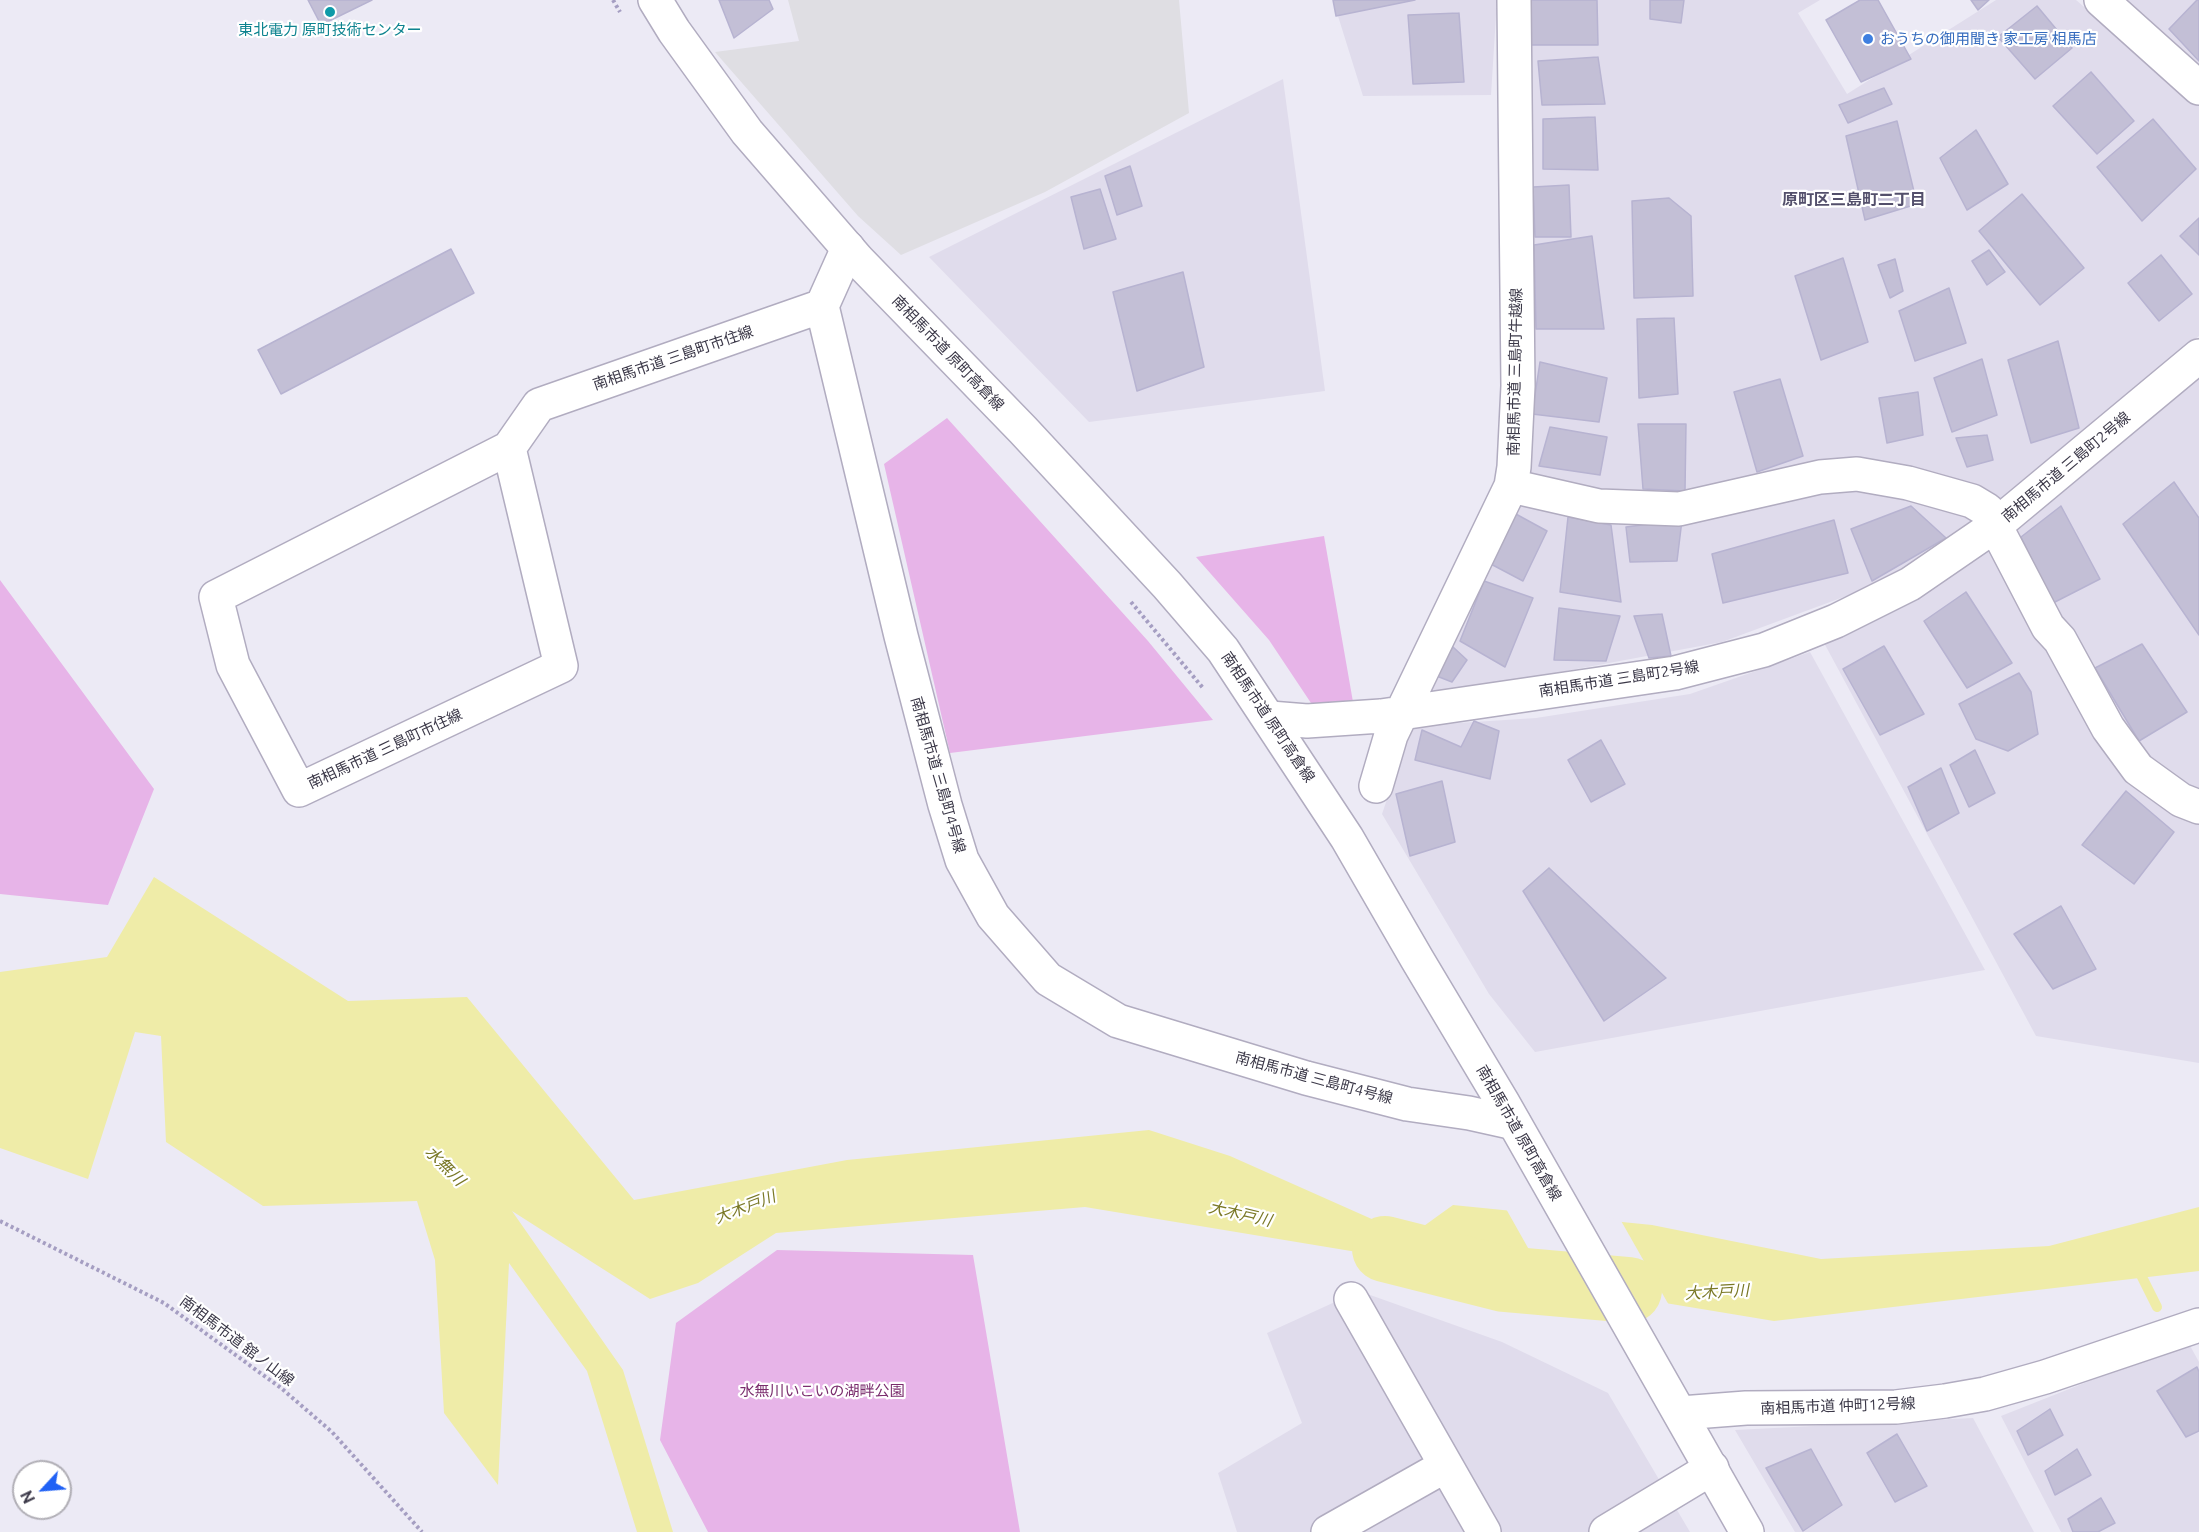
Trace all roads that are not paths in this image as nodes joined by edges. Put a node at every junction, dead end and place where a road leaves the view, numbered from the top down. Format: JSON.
{"nodes":[{"id":1,"x":655,"y":0,"type":"edge"},
{"id":2,"x":1514,"y":0,"type":"edge"},
{"id":3,"x":2101,"y":0,"type":"edge"},
{"id":4,"x":2199,"y":88,"type":"edge"},
{"id":5,"x":848,"y":248,"type":"junction"},
{"id":6,"x":822,"y":306,"type":"junction"},
{"id":7,"x":2196,"y":365,"type":"edge"},
{"id":8,"x":509,"y":448,"type":"junction"},
{"id":9,"x":1511,"y":486,"type":"junction"},
{"id":10,"x":1996,"y":525,"type":"junction"},
{"id":11,"x":1403,"y":713,"type":"junction"},
{"id":12,"x":1270,"y":718,"type":"junction"},
{"id":13,"x":1376,"y":786,"type":"dead end"},
{"id":14,"x":2199,"y":807,"type":"edge"},
{"id":15,"x":1514,"y":1123,"type":"junction"},
{"id":16,"x":1351,"y":1299,"type":"dead end"},
{"id":17,"x":2199,"y":1325,"type":"edge"},
{"id":18,"x":1681,"y":1413,"type":"junction"},
{"id":19,"x":1445,"y":1466,"type":"junction"},
{"id":20,"x":1712,"y":1468,"type":"junction"},
{"id":21,"x":1328,"y":1532,"type":"edge"},
{"id":22,"x":1484,"y":1532,"type":"edge"},
{"id":23,"x":1606,"y":1532,"type":"edge"},
{"id":24,"x":1747,"y":1532,"type":"edge"}],
"edges":[{"from":1,"to":5,"type":"street","name":"南相馬市道 原町高倉線"},
{"from":2,"to":9,"type":"street","name":"南相馬市道 三島町牛越線"},
{"from":3,"to":4,"type":"street"},
{"from":5,"to":6,"type":"street"},
{"from":5,"to":12,"type":"street","name":"南相馬市道 原町高倉線"},
{"from":6,"to":8,"type":"street","name":"南相馬市道 三島町市住線"},
{"from":6,"to":15,"type":"street","name":"南相馬市道 三島町4号線"},
{"from":7,"to":10,"type":"street","name":"南相馬市道 三島町2号線"},
{"from":8,"to":8,"type":"street","name":"南相馬市道 三島町市住線"},
{"from":9,"to":10,"type":"street"},
{"from":9,"to":11,"type":"street","name":"南相馬市道 三島町牛越線"},
{"from":10,"to":11,"type":"street","name":"南相馬市道 三島町2号線"},
{"from":10,"to":14,"type":"street"},
{"from":11,"to":12,"type":"street","name":"南相馬市道 三島町2号線"},
{"from":11,"to":13,"type":"street","name":"南相馬市道 三島町牛越線"},
{"from":12,"to":15,"type":"street","name":"南相馬市道 原町高倉線"},
{"from":15,"to":18,"type":"street","name":"南相馬市道 原町高倉線"},
{"from":16,"to":19,"type":"street"},
{"from":17,"to":18,"type":"street","name":"南相馬市道 仲町12号線"},
{"from":18,"to":20,"type":"street","name":"南相馬市道 原町高倉線"},
{"from":19,"to":21,"type":"street"},
{"from":19,"to":22,"type":"street"},
{"from":20,"to":23,"type":"street"},
{"from":20,"to":24,"type":"street","name":"南相馬市道 原町高倉線"}]}
